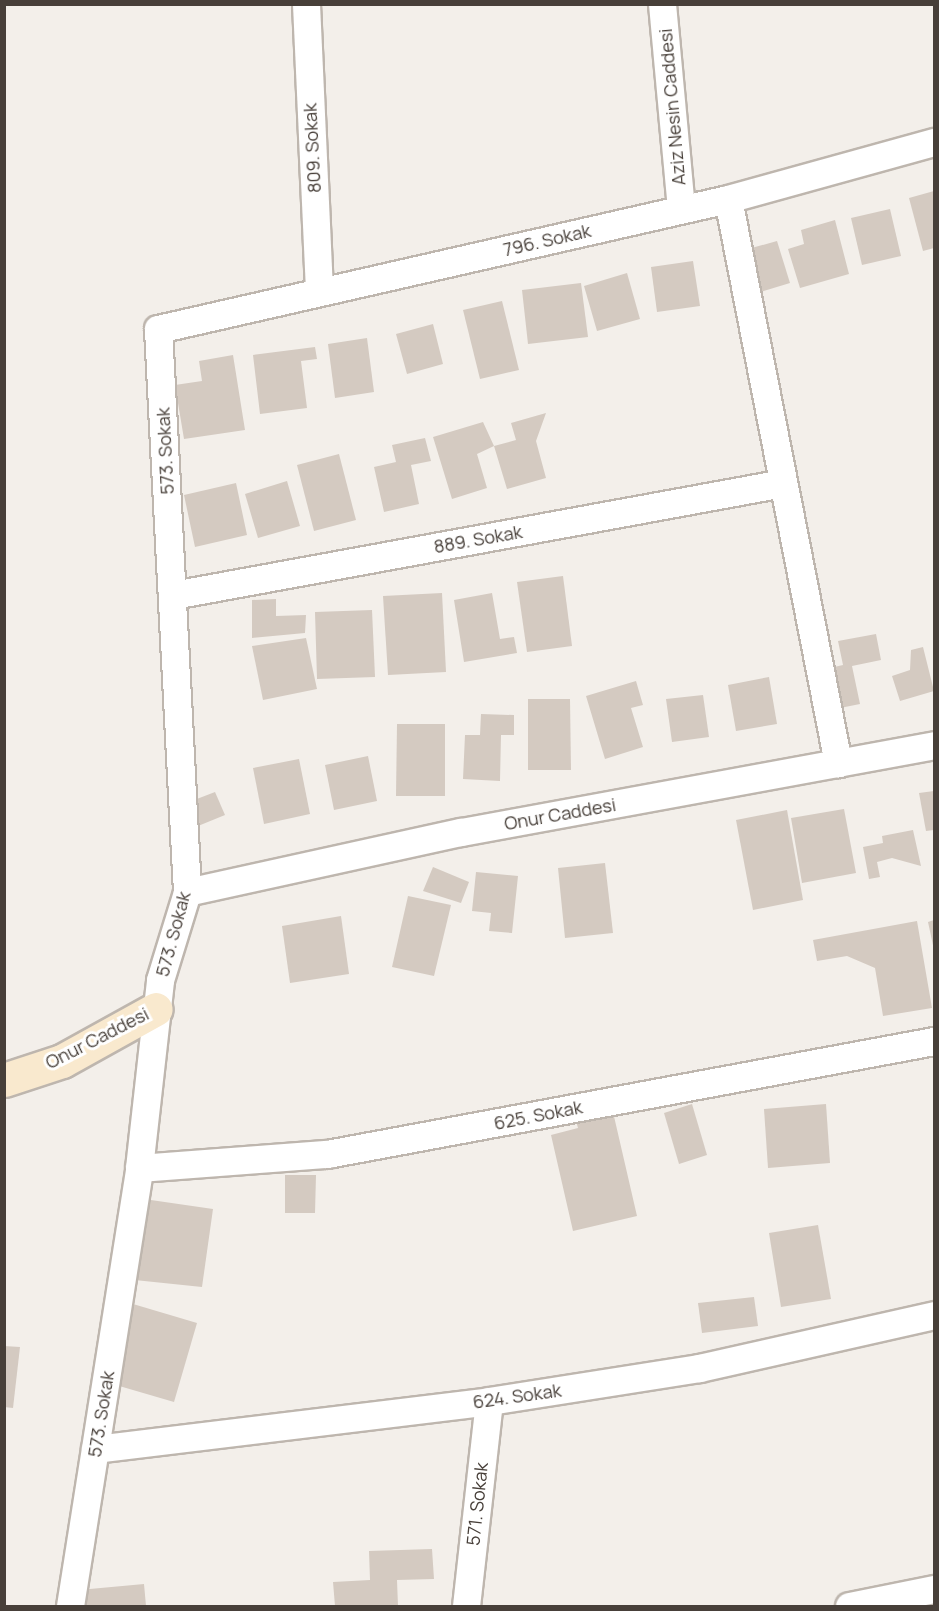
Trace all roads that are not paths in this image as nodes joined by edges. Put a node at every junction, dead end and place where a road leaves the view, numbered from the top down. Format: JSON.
{"nodes":[{"id":1,"x":306,"y":4,"type":"edge"},
{"id":2,"x":662,"y":4,"type":"edge"},
{"id":3,"x":934,"y":142,"type":"edge"},
{"id":4,"x":728,"y":199,"type":"junction"},
{"id":5,"x":681,"y":209,"type":"junction"},
{"id":6,"x":319,"y":292,"type":"junction"},
{"id":7,"x":158,"y":329,"type":"joint"},
{"id":8,"x":783,"y":483,"type":"junction"},
{"id":9,"x":173,"y":595,"type":"junction"},
{"id":10,"x":934,"y":745,"type":"edge"},
{"id":11,"x":838,"y":763,"type":"junction"},
{"id":12,"x":187,"y":892,"type":"junction"},
{"id":13,"x":156,"y":1008,"type":"junction"},
{"id":14,"x":934,"y":1041,"type":"edge"},
{"id":15,"x":4,"y":1080,"type":"edge"},
{"id":16,"x":139,"y":1168,"type":"junction"},
{"id":17,"x":934,"y":1315,"type":"edge"},
{"id":18,"x":489,"y":1401,"type":"junction"},
{"id":19,"x":95,"y":1449,"type":"junction"},
{"id":20,"x":934,"y":1589,"type":"edge"},
{"id":21,"x":70,"y":1606,"type":"edge"},
{"id":22,"x":466,"y":1606,"type":"edge"},
{"id":23,"x":849,"y":1606,"type":"edge"}],
"edges":[{"from":1,"to":6,"type":"street","name":"809. Sokak"},
{"from":2,"to":5,"type":"street","name":"Aziz Nesin Caddesi"},
{"from":3,"to":4,"type":"street","name":"796. Sokak"},
{"from":4,"to":5,"type":"street","name":"796. Sokak"},
{"from":4,"to":8,"type":"street"},
{"from":5,"to":6,"type":"street","name":"796. Sokak"},
{"from":6,"to":7,"type":"street","name":"796. Sokak"},
{"from":7,"to":9,"type":"street","name":"573. Sokak"},
{"from":8,"to":9,"type":"street","name":"889. Sokak"},
{"from":8,"to":11,"type":"street"},
{"from":9,"to":12,"type":"street","name":"573. Sokak"},
{"from":10,"to":11,"type":"street","name":"Onur Caddesi"},
{"from":11,"to":12,"type":"street","name":"Onur Caddesi"},
{"from":12,"to":13,"type":"street","name":"573. Sokak"},
{"from":13,"to":15,"type":"street","name":"Onur Caddesi"},
{"from":13,"to":16,"type":"street","name":"573. Sokak"},
{"from":14,"to":16,"type":"street","name":"625. Sokak"},
{"from":16,"to":19,"type":"street","name":"573. Sokak"},
{"from":17,"to":18,"type":"street","name":"624. Sokak"},
{"from":18,"to":19,"type":"street","name":"624. Sokak"},
{"from":18,"to":22,"type":"street","name":"571. Sokak"},
{"from":19,"to":21,"type":"street","name":"573. Sokak"},
{"from":20,"to":23,"type":"street"}]}
